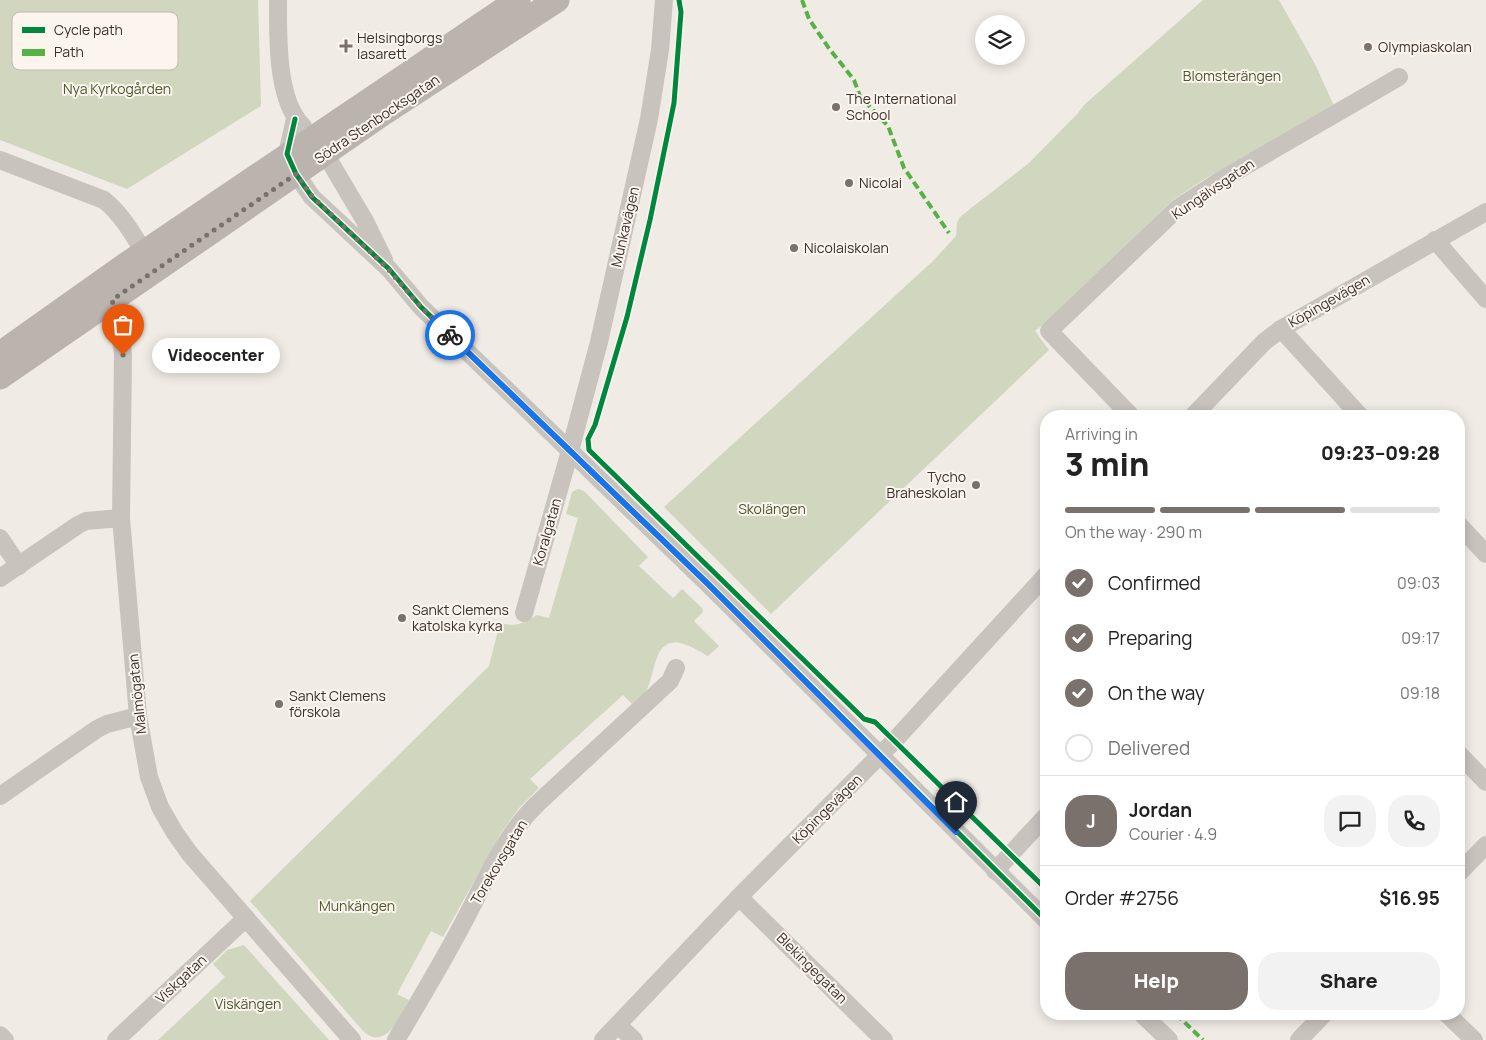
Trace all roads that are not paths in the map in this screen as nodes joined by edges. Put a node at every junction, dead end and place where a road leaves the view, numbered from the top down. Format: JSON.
{"nodes":[{"id":1,"x":278,"y":0,"type":"edge"},
{"id":2,"x":518,"y":0,"type":"edge"},
{"id":3,"x":557,"y":0,"type":"edge"},
{"id":4,"x":664,"y":0,"type":"edge"},
{"id":5,"x":1399,"y":78,"type":"dead end"},
{"id":6,"x":295,"y":118,"type":"junction"},
{"id":7,"x":320,"y":145,"type":"junction"},
{"id":8,"x":0,"y":160,"type":"edge"},
{"id":9,"x":292,"y":164,"type":"junction"},
{"id":10,"x":1486,"y":212,"type":"edge"},
{"id":11,"x":1435,"y":240,"type":"junction"},
{"id":12,"x":149,"y":261,"type":"junction"},
{"id":13,"x":388,"y":269,"type":"junction"},
{"id":14,"x":107,"y":291,"type":"junction"},
{"id":15,"x":1486,"y":299,"type":"edge"},
{"id":16,"x":1281,"y":329,"type":"junction"},
{"id":17,"x":0,"y":354,"type":"edge"},
{"id":18,"x":0,"y":376,"type":"edge"},
{"id":19,"x":1125,"y":410,"type":"edge"},
{"id":20,"x":1199,"y":410,"type":"edge"},
{"id":21,"x":1355,"y":410,"type":"edge"},
{"id":22,"x":570,"y":451,"type":"junction"},
{"id":23,"x":122,"y":518,"type":"junction"},
{"id":24,"x":1465,"y":531,"type":"edge"},
{"id":25,"x":0,"y":538,"type":"edge"},
{"id":26,"x":1486,"y":554,"type":"edge"},
{"id":27,"x":19,"y":566,"type":"junction"},
{"id":28,"x":0,"y":578,"type":"edge"},
{"id":29,"x":1040,"y":582,"type":"edge"},
{"id":30,"x":524,"y":613,"type":"dead end"},
{"id":31,"x":676,"y":668,"type":"dead end"},
{"id":32,"x":138,"y":716,"type":"junction"},
{"id":33,"x":880,"y":756,"type":"junction"},
{"id":34,"x":1465,"y":760,"type":"edge"},
{"id":35,"x":1486,"y":782,"type":"edge"},
{"id":36,"x":0,"y":796,"type":"edge"},
{"id":37,"x":1040,"y":822,"type":"edge"},
{"id":38,"x":1486,"y":845,"type":"edge"},
{"id":39,"x":1465,"y":867,"type":"edge"},
{"id":40,"x":995,"y":871,"type":"junction"},
{"id":41,"x":740,"y":897,"type":"junction"},
{"id":42,"x":1040,"y":914,"type":"edge"},
{"id":43,"x":246,"y":918,"type":"junction"},
{"id":44,"x":1148,"y":1020,"type":"edge"},
{"id":45,"x":1318,"y":1020,"type":"edge"},
{"id":46,"x":1453,"y":1020,"type":"edge"},
{"id":47,"x":618,"y":1025,"type":"junction"},
{"id":48,"x":0,"y":1035,"type":"edge"},
{"id":49,"x":5,"y":1040,"type":"edge"},
{"id":50,"x":116,"y":1040,"type":"edge"},
{"id":51,"x":352,"y":1040,"type":"edge"},
{"id":52,"x":396,"y":1040,"type":"edge"},
{"id":53,"x":603,"y":1040,"type":"edge"},
{"id":54,"x":634,"y":1040,"type":"edge"},
{"id":55,"x":884,"y":1040,"type":"edge"},
{"id":56,"x":1169,"y":1040,"type":"edge"},
{"id":57,"x":1299,"y":1040,"type":"edge"},
{"id":58,"x":1474,"y":1040,"type":"edge"}],
"edges":[{"from":1,"to":6,"type":"street"},
{"from":2,"to":7,"type":"main road","name":"Södra Stenbocksgatan"},
{"from":3,"to":7,"type":"main road","name":"Södra Stenbocksgatan"},
{"from":4,"to":22,"type":"street","name":"Munkavägen"},
{"from":5,"to":19,"type":"street","name":"Kungälvsgatan"},
{"from":6,"to":7,"type":"street"},
{"from":6,"to":9,"type":"street"},
{"from":7,"to":9,"type":"main road","name":"Södra Stenbocksgatan"},
{"from":7,"to":13,"type":"street"},
{"from":8,"to":12,"type":"street"},
{"from":9,"to":12,"type":"main road","name":"Södra Stenbocksgatan"},
{"from":9,"to":13,"type":"street"},
{"from":10,"to":11,"type":"street","name":"Köpingevägen"},
{"from":11,"to":15,"type":"street"},
{"from":11,"to":16,"type":"street","name":"Köpingevägen"},
{"from":12,"to":14,"type":"main road","name":"Södra Stenbocksgatan"},
{"from":13,"to":22,"type":"street"},
{"from":14,"to":17,"type":"main road","name":"Södra Stenbocksgatan"},
{"from":14,"to":18,"type":"main road","name":"Södra Stenbocksgatan"},
{"from":14,"to":23,"type":"street","name":"Malmögatan"},
{"from":16,"to":20,"type":"street","name":"Köpingevägen"},
{"from":16,"to":21,"type":"street"},
{"from":22,"to":30,"type":"street","name":"Koralgatan"},
{"from":22,"to":33,"type":"street"},
{"from":23,"to":27,"type":"street"},
{"from":23,"to":32,"type":"street","name":"Malmögatan"},
{"from":24,"to":26,"type":"street"},
{"from":25,"to":27,"type":"street"},
{"from":27,"to":28,"type":"street"},
{"from":29,"to":33,"type":"street","name":"Köpingevägen"},
{"from":31,"to":52,"type":"street","name":"Torekovsgatan"},
{"from":32,"to":36,"type":"street"},
{"from":32,"to":43,"type":"street","name":"Malmögatan"},
{"from":33,"to":40,"type":"street"},
{"from":33,"to":41,"type":"street","name":"Köpingevägen"},
{"from":34,"to":35,"type":"street"},
{"from":37,"to":40,"type":"street"},
{"from":38,"to":39,"type":"street"},
{"from":40,"to":42,"type":"street"},
{"from":41,"to":47,"type":"street","name":"Köpingevägen"},
{"from":41,"to":55,"type":"street","name":"Blekingegatan"},
{"from":43,"to":50,"type":"street","name":"Viskgatan"},
{"from":43,"to":51,"type":"street","name":"Malmögatan"},
{"from":44,"to":56,"type":"street"},
{"from":45,"to":57,"type":"street"},
{"from":46,"to":58,"type":"street"},
{"from":47,"to":53,"type":"street","name":"Köpingevägen"},
{"from":47,"to":54,"type":"street"},
{"from":48,"to":49,"type":"street"}]}
